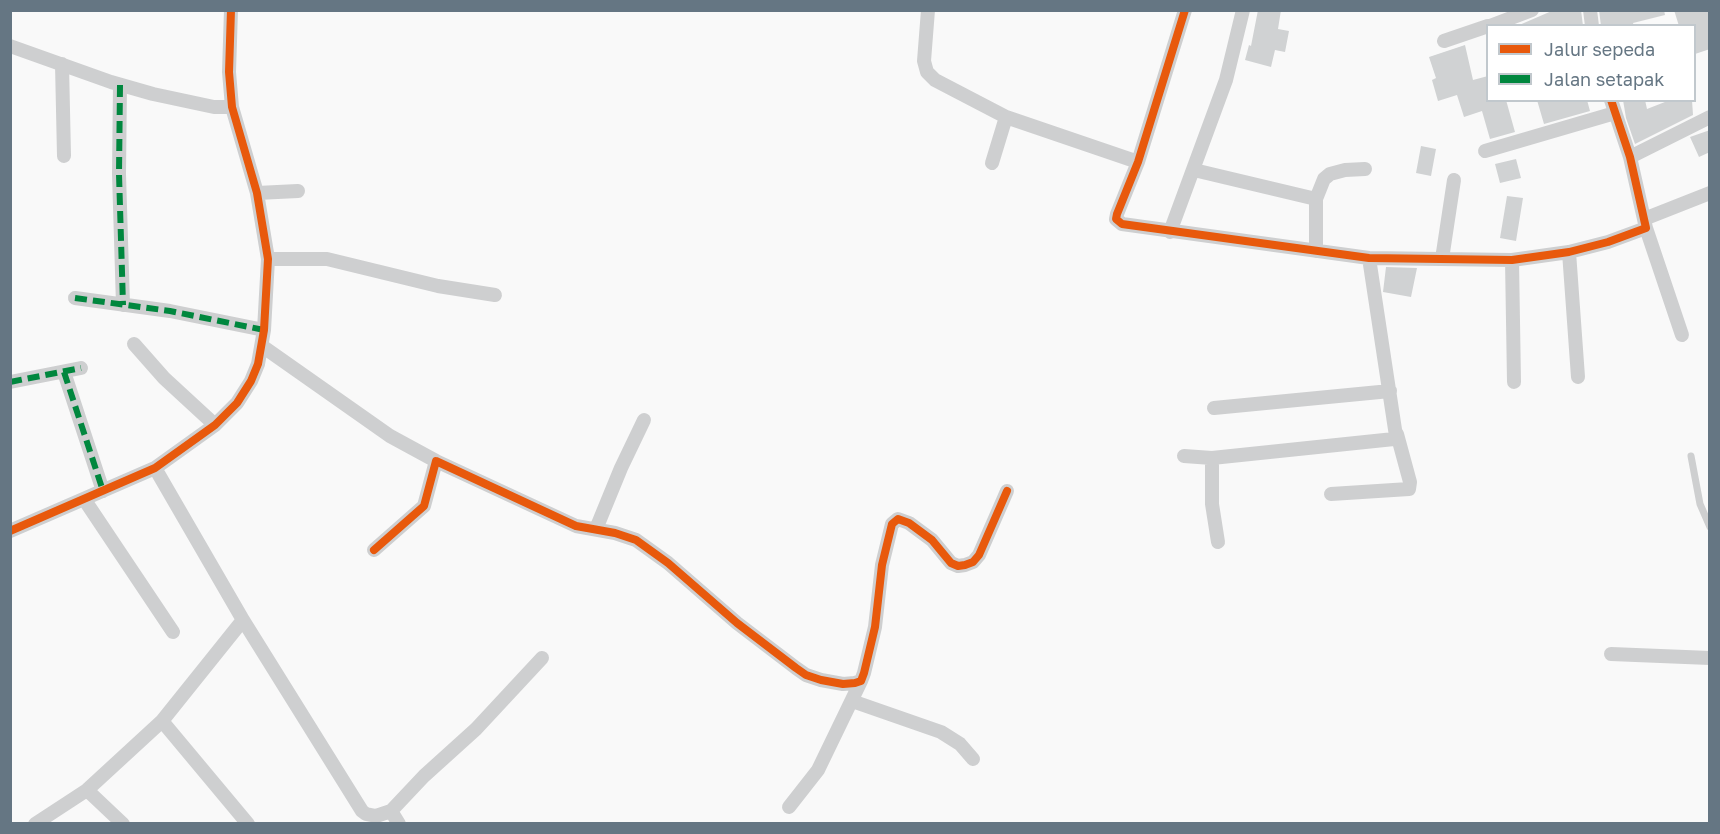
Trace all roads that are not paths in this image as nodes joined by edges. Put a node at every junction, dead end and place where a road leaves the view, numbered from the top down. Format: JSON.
{"nodes":[{"id":1,"x":231,"y":10,"type":"edge"},
{"id":2,"x":928,"y":10,"type":"edge"},
{"id":3,"x":1185,"y":10,"type":"edge"},
{"id":4,"x":1243,"y":10,"type":"edge"},
{"id":5,"x":1532,"y":10,"type":"edge"},
{"id":6,"x":1512,"y":22,"type":"edge"},
{"id":7,"x":1486,"y":27,"type":"edge"},
{"id":8,"x":1444,"y":41,"type":"dead end"},
{"id":9,"x":10,"y":46,"type":"edge"},
{"id":10,"x":62,"y":64,"type":"junction"},
{"id":11,"x":120,"y":84,"type":"junction"},
{"id":12,"x":232,"y":107,"type":"junction"},
{"id":13,"x":1613,"y":107,"type":"edge"},
{"id":14,"x":1006,"y":117,"type":"junction"},
{"id":15,"x":1710,"y":117,"type":"edge"},
{"id":16,"x":1485,"y":151,"type":"dead end"},
{"id":17,"x":64,"y":156,"type":"dead end"},
{"id":18,"x":1630,"y":157,"type":"junction"},
{"id":19,"x":1138,"y":162,"type":"junction"},
{"id":20,"x":992,"y":163,"type":"dead end"},
{"id":21,"x":1194,"y":170,"type":"junction"},
{"id":22,"x":1365,"y":170,"type":"dead end"},
{"id":23,"x":1454,"y":180,"type":"dead end"},
{"id":24,"x":298,"y":191,"type":"dead end"},
{"id":25,"x":257,"y":193,"type":"junction"},
{"id":26,"x":1710,"y":193,"type":"edge"},
{"id":27,"x":1316,"y":199,"type":"junction"},
{"id":28,"x":1645,"y":224,"type":"junction"},
{"id":29,"x":1170,"y":232,"type":"junction"},
{"id":30,"x":1316,"y":251,"type":"junction"},
{"id":31,"x":1569,"y":252,"type":"junction"},
{"id":32,"x":1369,"y":258,"type":"junction"},
{"id":33,"x":268,"y":259,"type":"junction"},
{"id":34,"x":1442,"y":259,"type":"junction"},
{"id":35,"x":1512,"y":260,"type":"junction"},
{"id":36,"x":495,"y":296,"type":"dead end"},
{"id":37,"x":75,"y":298,"type":"dead end"},
{"id":38,"x":123,"y":305,"type":"junction"},
{"id":39,"x":264,"y":330,"type":"junction"},
{"id":40,"x":1682,"y":335,"type":"dead end"},
{"id":41,"x":134,"y":344,"type":"dead end"},
{"id":42,"x":262,"y":346,"type":"junction"},
{"id":43,"x":81,"y":368,"type":"dead end"},
{"id":44,"x":64,"y":372,"type":"junction"},
{"id":45,"x":1578,"y":377,"type":"dead end"},
{"id":46,"x":10,"y":382,"type":"edge"},
{"id":47,"x":1514,"y":382,"type":"dead end"},
{"id":48,"x":1390,"y":391,"type":"junction"},
{"id":49,"x":1214,"y":408,"type":"dead end"},
{"id":50,"x":644,"y":420,"type":"dead end"},
{"id":51,"x":214,"y":425,"type":"junction"},
{"id":52,"x":1397,"y":434,"type":"junction"},
{"id":53,"x":1184,"y":456,"type":"dead end"},
{"id":54,"x":1691,"y":456,"type":"dead end"},
{"id":55,"x":1212,"y":458,"type":"junction"},
{"id":56,"x":436,"y":461,"type":"junction"},
{"id":57,"x":155,"y":468,"type":"junction"},
{"id":58,"x":104,"y":491,"type":"junction"},
{"id":59,"x":1007,"y":491,"type":"dead end"},
{"id":60,"x":1331,"y":494,"type":"dead end"},
{"id":61,"x":84,"y":500,"type":"junction"},
{"id":62,"x":1710,"y":527,"type":"edge"},
{"id":63,"x":596,"y":529,"type":"junction"},
{"id":64,"x":10,"y":531,"type":"edge"},
{"id":65,"x":1218,"y":542,"type":"dead end"},
{"id":66,"x":374,"y":550,"type":"dead end"},
{"id":67,"x":243,"y":620,"type":"junction"},
{"id":68,"x":173,"y":632,"type":"dead end"},
{"id":69,"x":1611,"y":654,"type":"dead end"},
{"id":70,"x":542,"y":658,"type":"dead end"},
{"id":71,"x":1710,"y":658,"type":"edge"},
{"id":72,"x":861,"y":681,"type":"junction"},
{"id":73,"x":852,"y":701,"type":"junction"},
{"id":74,"x":162,"y":721,"type":"junction"},
{"id":75,"x":974,"y":759,"type":"dead end"},
{"id":76,"x":87,"y":790,"type":"junction"},
{"id":77,"x":789,"y":807,"type":"dead end"},
{"id":78,"x":391,"y":811,"type":"junction"},
{"id":79,"x":34,"y":824,"type":"edge"},
{"id":80,"x":123,"y":824,"type":"edge"},
{"id":81,"x":248,"y":824,"type":"edge"},
{"id":82,"x":399,"y":824,"type":"edge"}],
"edges":[{"from":1,"to":12,"type":"street"},
{"from":2,"to":14,"type":"street"},
{"from":3,"to":19,"type":"street"},
{"from":4,"to":21,"type":"street"},
{"from":5,"to":6,"type":"street"},
{"from":7,"to":8,"type":"street"},
{"from":9,"to":10,"type":"street"},
{"from":10,"to":11,"type":"street"},
{"from":10,"to":17,"type":"street"},
{"from":11,"to":12,"type":"street"},
{"from":11,"to":38,"type":"street"},
{"from":12,"to":25,"type":"street"},
{"from":13,"to":16,"type":"street"},
{"from":13,"to":18,"type":"street"},
{"from":14,"to":19,"type":"street"},
{"from":14,"to":20,"type":"street"},
{"from":15,"to":18,"type":"street"},
{"from":18,"to":28,"type":"street"},
{"from":19,"to":29,"type":"street"},
{"from":21,"to":27,"type":"street"},
{"from":21,"to":29,"type":"street"},
{"from":22,"to":27,"type":"street"},
{"from":23,"to":34,"type":"street"},
{"from":24,"to":25,"type":"street"},
{"from":25,"to":33,"type":"street"},
{"from":26,"to":28,"type":"street"},
{"from":27,"to":30,"type":"street"},
{"from":28,"to":31,"type":"street"},
{"from":28,"to":40,"type":"street"},
{"from":29,"to":30,"type":"street"},
{"from":30,"to":32,"type":"street"},
{"from":31,"to":35,"type":"street"},
{"from":31,"to":45,"type":"street"},
{"from":32,"to":34,"type":"street"},
{"from":32,"to":48,"type":"street"},
{"from":33,"to":36,"type":"street"},
{"from":33,"to":39,"type":"street"},
{"from":34,"to":35,"type":"street"},
{"from":35,"to":47,"type":"street"},
{"from":37,"to":38,"type":"street"},
{"from":38,"to":39,"type":"street"},
{"from":39,"to":42,"type":"street"},
{"from":41,"to":51,"type":"street"},
{"from":42,"to":51,"type":"street"},
{"from":42,"to":56,"type":"street"},
{"from":43,"to":44,"type":"street"},
{"from":44,"to":46,"type":"street"},
{"from":44,"to":58,"type":"street"},
{"from":48,"to":49,"type":"street"},
{"from":48,"to":52,"type":"street"},
{"from":50,"to":63,"type":"street"},
{"from":51,"to":57,"type":"street"},
{"from":52,"to":55,"type":"street"},
{"from":52,"to":60,"type":"street"},
{"from":53,"to":55,"type":"street"},
{"from":54,"to":62,"type":"lane"},
{"from":55,"to":65,"type":"street"},
{"from":56,"to":63,"type":"street"},
{"from":56,"to":66,"type":"street"},
{"from":57,"to":58,"type":"street"},
{"from":57,"to":67,"type":"street"},
{"from":58,"to":61,"type":"street"},
{"from":59,"to":72,"type":"street"},
{"from":61,"to":64,"type":"street"},
{"from":61,"to":68,"type":"street"},
{"from":63,"to":72,"type":"street"},
{"from":67,"to":74,"type":"street"},
{"from":67,"to":78,"type":"street"},
{"from":69,"to":71,"type":"street"},
{"from":70,"to":78,"type":"street"},
{"from":72,"to":73,"type":"street"},
{"from":73,"to":75,"type":"street"},
{"from":73,"to":77,"type":"street"},
{"from":74,"to":76,"type":"street"},
{"from":74,"to":81,"type":"street"},
{"from":76,"to":79,"type":"street"},
{"from":76,"to":80,"type":"street"},
{"from":78,"to":82,"type":"street"}]}
